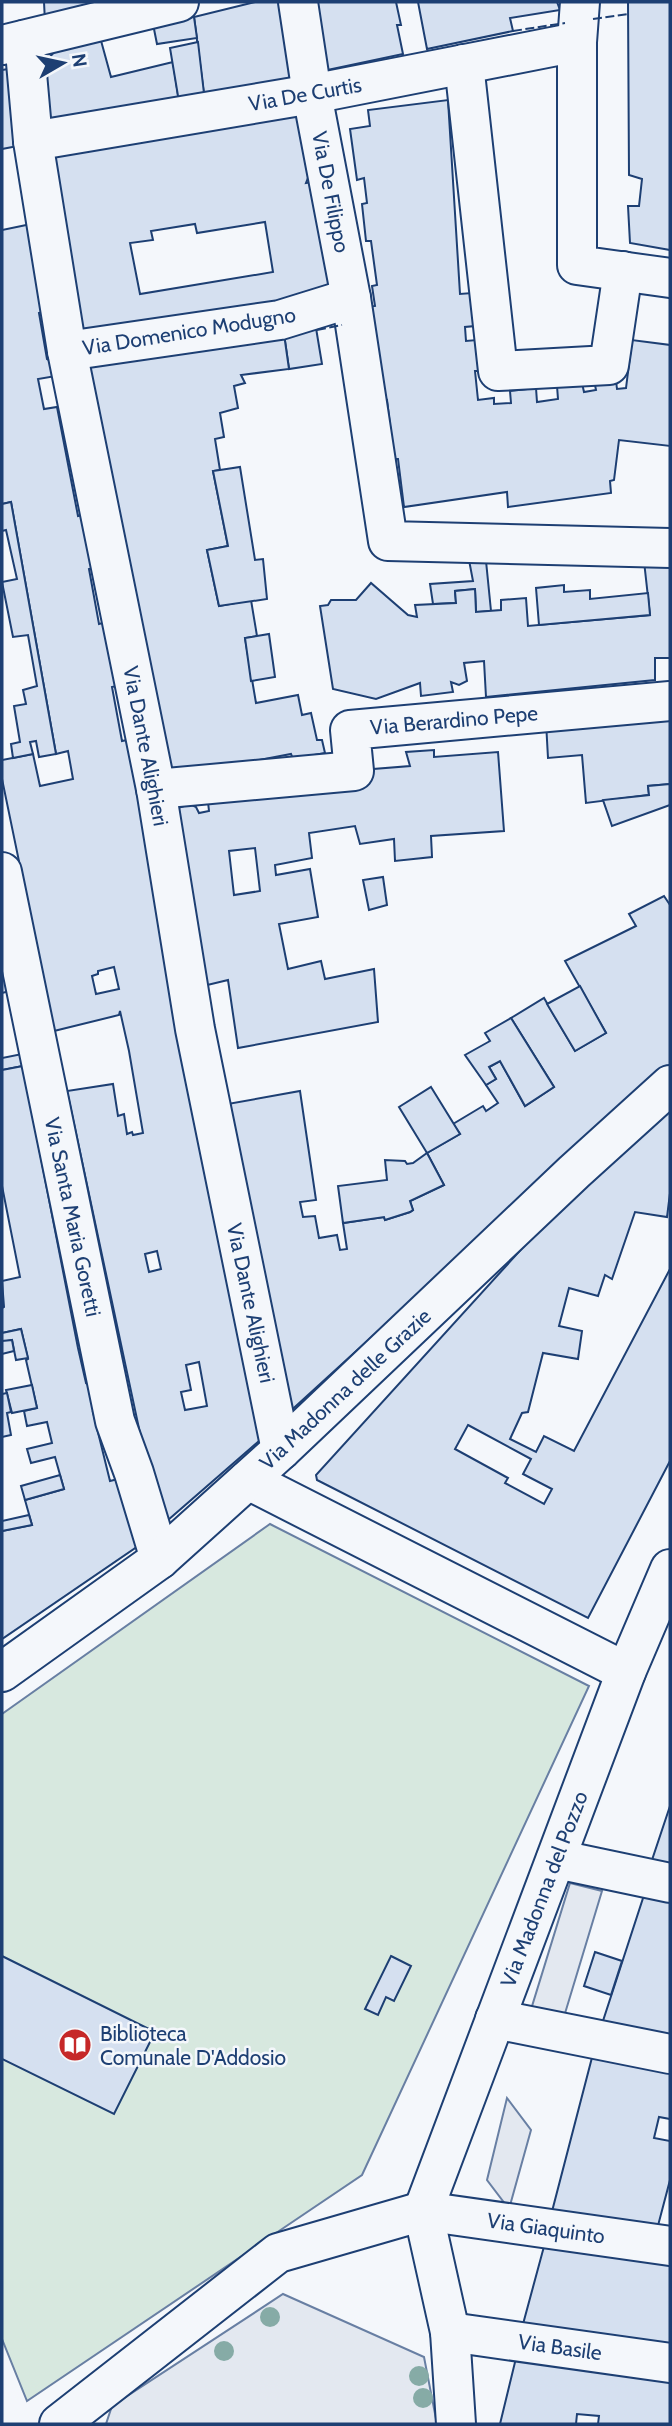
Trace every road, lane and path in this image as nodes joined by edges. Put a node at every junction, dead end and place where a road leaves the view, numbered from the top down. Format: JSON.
{"nodes":[{"id":1,"x":179,"y":2,"type":"edge"},
{"id":2,"x":298,"y":2,"type":"edge"},
{"id":3,"x":580,"y":2,"type":"edge"},
{"id":4,"x":13,"y":42,"type":"edge"},
{"id":5,"x":577,"y":42,"type":"junction"},
{"id":6,"x":464,"y":64,"type":"junction"},
{"id":7,"x":312,"y":94,"type":"junction"},
{"id":8,"x":33,"y":141,"type":"junction"},
{"id":9,"x":623,"y":271,"type":"junction"},
{"id":10,"x":670,"y":278,"type":"edge"},
{"id":11,"x":351,"y":298,"type":"junction"},
{"id":12,"x":67,"y":351,"type":"junction"},
{"id":13,"x":670,"y":548,"type":"edge"},
{"id":14,"x":670,"y":701,"type":"edge"},
{"id":15,"x":156,"y":789,"type":"junction"},
{"id":16,"x":2,"y":872,"type":"edge"},
{"id":17,"x":670,"y":1085,"type":"edge"},
{"id":18,"x":281,"y":1450,"type":"junction"},
{"id":19,"x":248,"y":1480,"type":"junction"},
{"id":20,"x":160,"y":1559,"type":"junction"},
{"id":21,"x":670,"y":1569,"type":"edge"},
{"id":22,"x":658,"y":1633,"type":"edge"},
{"id":23,"x":2,"y":1672,"type":"edge"},
{"id":24,"x":626,"y":1672,"type":"junction"},
{"id":25,"x":556,"y":1859,"type":"junction"},
{"id":26,"x":670,"y":1883,"type":"edge"},
{"id":27,"x":495,"y":2019,"type":"junction"},
{"id":28,"x":670,"y":2054,"type":"edge"},
{"id":29,"x":423,"y":2211,"type":"junction"},
{"id":30,"x":670,"y":2246,"type":"edge"},
{"id":31,"x":450,"y":2332,"type":"junction"},
{"id":32,"x":670,"y":2363,"type":"edge"},
{"id":33,"x":58,"y":2424,"type":"edge"},
{"id":34,"x":456,"y":2424,"type":"edge"}],
"edges":[{"from":1,"to":4,"type":"street"},
{"from":2,"to":7,"type":"street","name":"Via De Filippo"},
{"from":3,"to":5,"type":"street"},
{"from":4,"to":8,"type":"street","name":"Via Dante Alighieri"},
{"from":5,"to":6,"type":"street","name":"Via De Curtis"},
{"from":5,"to":9,"type":"street"},
{"from":6,"to":7,"type":"street","name":"Via De Curtis"},
{"from":6,"to":9,"type":"street"},
{"from":7,"to":8,"type":"street","name":"Via De Curtis"},
{"from":7,"to":11,"type":"street","name":"Via De Filippo"},
{"from":8,"to":12,"type":"street","name":"Via Dante Alighieri"},
{"from":9,"to":10,"type":"street"},
{"from":11,"to":12,"type":"street","name":"Via Domenico Modugno"},
{"from":11,"to":13,"type":"street","name":"Via De Filippo"},
{"from":12,"to":15,"type":"street","name":"Via Dante Alighieri"},
{"from":14,"to":15,"type":"street","name":"Via Berardino Pepe"},
{"from":15,"to":18,"type":"street","name":"Via Dante Alighieri"},
{"from":16,"to":20,"type":"street","name":"Via Santa Maria Goretti"},
{"from":17,"to":18,"type":"street","name":"Via Madonna delle Grazie"},
{"from":18,"to":19,"type":"street","name":"Via Madonna delle Grazie"},
{"from":19,"to":20,"type":"street","name":"Via Madonna delle Grazie"},
{"from":19,"to":24,"type":"street"},
{"from":20,"to":23,"type":"street","name":"Via Madonna delle Grazie"},
{"from":21,"to":22,"type":"street","name":"Via Madonna del Pozzo"},
{"from":22,"to":24,"type":"street","name":"Via Madonna del Pozzo"},
{"from":24,"to":25,"type":"street","name":"Via Madonna del Pozzo"},
{"from":25,"to":26,"type":"street"},
{"from":25,"to":27,"type":"street","name":"Via Madonna del Pozzo"},
{"from":27,"to":28,"type":"street"},
{"from":27,"to":29,"type":"street","name":"Via Madonna del Pozzo"},
{"from":29,"to":30,"type":"street","name":"Via Giaquinto"},
{"from":29,"to":31,"type":"street"},
{"from":29,"to":33,"type":"street"},
{"from":31,"to":32,"type":"street","name":"Via Basile"},
{"from":31,"to":34,"type":"street"}]}
